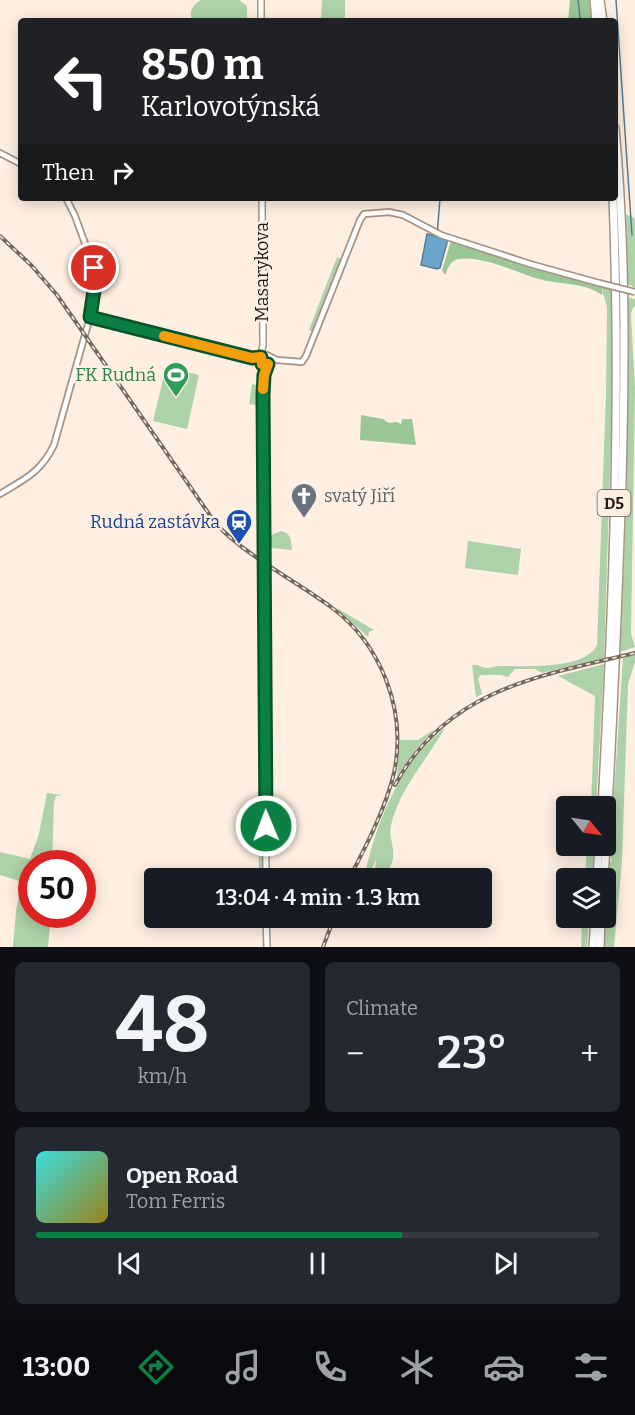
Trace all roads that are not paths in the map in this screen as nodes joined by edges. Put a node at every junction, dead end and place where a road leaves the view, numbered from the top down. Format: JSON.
{"nodes":[{"id":1,"x":261,"y":0,"type":"edge"},
{"id":2,"x":594,"y":0,"type":"edge"},
{"id":3,"x":600,"y":0,"type":"edge"},
{"id":4,"x":261,"y":18,"type":"edge"},
{"id":5,"x":596,"y":18,"type":"edge"},
{"id":6,"x":603,"y":18,"type":"edge"},
{"id":7,"x":0,"y":153,"type":"edge"},
{"id":8,"x":18,"y":162,"type":"edge"},
{"id":9,"x":618,"y":182,"type":"edge"},
{"id":10,"x":68,"y":201,"type":"edge"},
{"id":11,"x":262,"y":201,"type":"edge"},
{"id":12,"x":613,"y":201,"type":"edge"},
{"id":13,"x":635,"y":292,"type":"edge"},
{"id":14,"x":90,"y":317,"type":"junction"},
{"id":15,"x":265,"y":360,"type":"junction"},
{"id":16,"x":0,"y":494,"type":"edge"},
{"id":17,"x":603,"y":796,"type":"edge"},
{"id":18,"x":608,"y":796,"type":"edge"},
{"id":19,"x":266,"y":868,"type":"edge"},
{"id":20,"x":266,"y":928,"type":"edge"},
{"id":21,"x":594,"y":928,"type":"edge"},
{"id":22,"x":601,"y":928,"type":"edge"},
{"id":23,"x":267,"y":947,"type":"edge"},
{"id":24,"x":593,"y":947,"type":"edge"},
{"id":25,"x":600,"y":947,"type":"edge"}],
"edges":[{"from":1,"to":4,"type":"main road"},
{"from":2,"to":5,"type":"highway"},
{"from":3,"to":6,"type":"highway"},
{"from":7,"to":8,"type":"street"},
{"from":9,"to":18,"type":"highway","number":"D5"},
{"from":10,"to":14,"type":"street"},
{"from":11,"to":15,"type":"main road","name":"Masarykova"},
{"from":12,"to":17,"type":"highway","number":"D5"},
{"from":13,"to":15,"type":"street","bridge":true},
{"from":14,"to":15,"type":"street"},
{"from":14,"to":16,"type":"street"},
{"from":15,"to":19,"type":"main road"},
{"from":20,"to":23,"type":"main road"},
{"from":21,"to":24,"type":"highway"},
{"from":22,"to":25,"type":"highway"}]}
